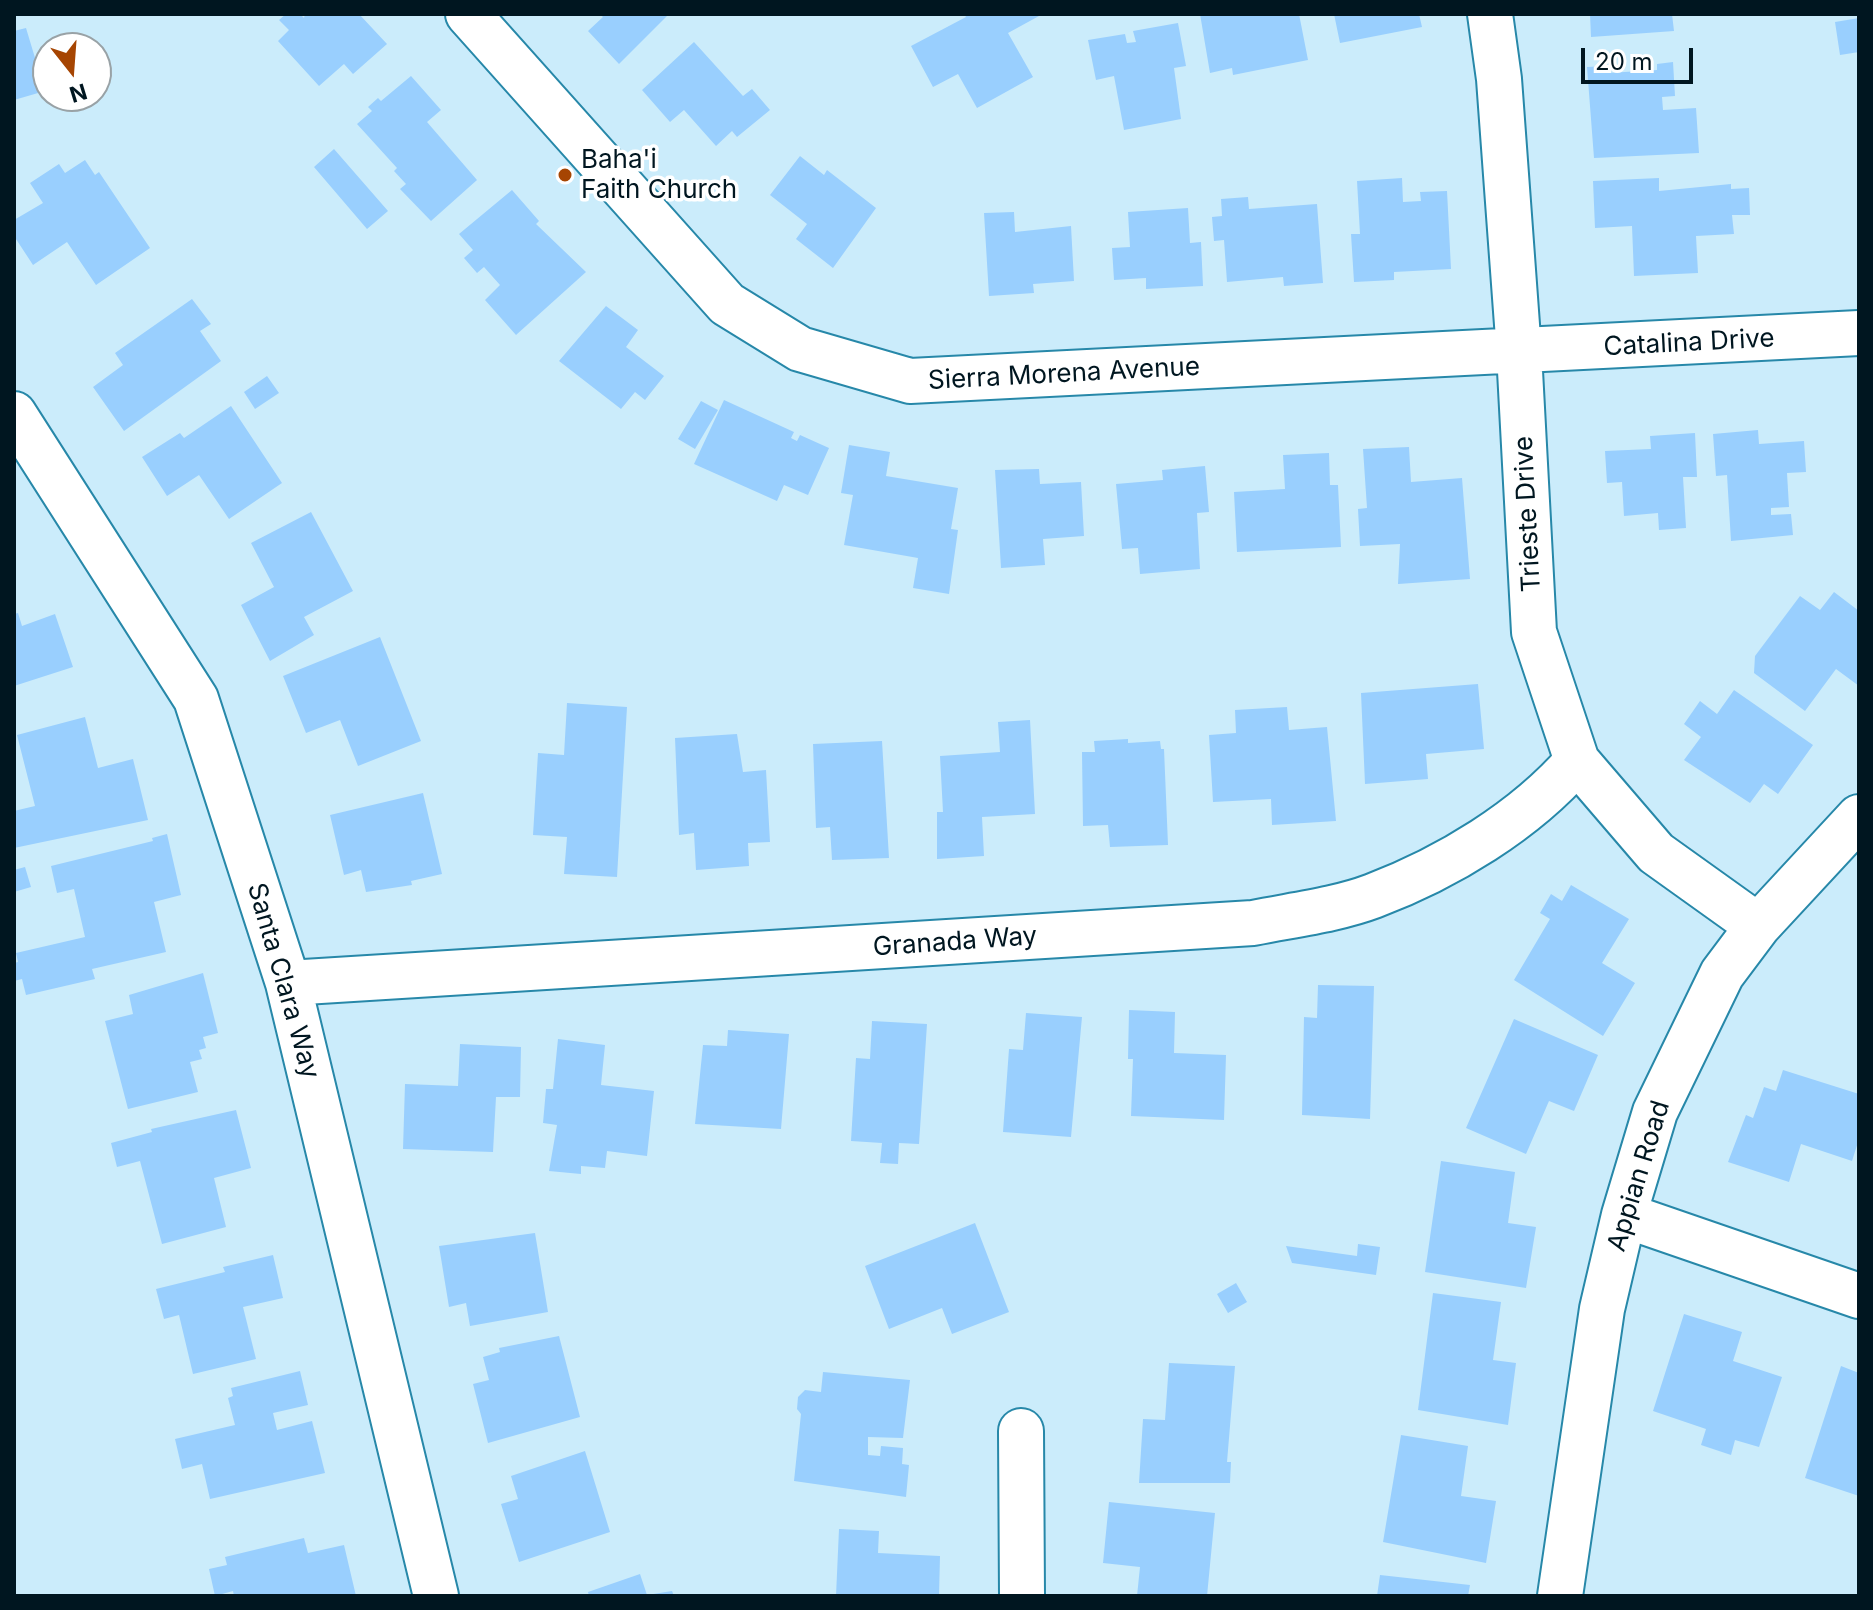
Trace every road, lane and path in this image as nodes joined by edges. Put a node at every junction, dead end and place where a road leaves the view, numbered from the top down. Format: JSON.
{"nodes":[{"id":1,"x":468,"y":14,"type":"edge"},
{"id":2,"x":1490,"y":14,"type":"edge"},
{"id":3,"x":1859,"y":333,"type":"edge"},
{"id":4,"x":1519,"y":352,"type":"junction"},
{"id":5,"x":14,"y":414,"type":"edge"},
{"id":6,"x":1577,"y":761,"type":"junction"},
{"id":7,"x":1859,"y":817,"type":"edge"},
{"id":8,"x":1758,"y":926,"type":"junction"},
{"id":9,"x":288,"y":983,"type":"junction"},
{"id":10,"x":1624,"y":1215,"type":"junction"},
{"id":11,"x":1859,"y":1296,"type":"edge"},
{"id":12,"x":1021,"y":1431,"type":"dead end"},
{"id":13,"x":436,"y":1596,"type":"edge"},
{"id":14,"x":1022,"y":1596,"type":"edge"},
{"id":15,"x":1560,"y":1596,"type":"edge"}],
"edges":[{"from":1,"to":4,"type":"street","name":"Sierra Morena Avenue"},
{"from":2,"to":4,"type":"street","name":"Trieste Drive"},
{"from":3,"to":4,"type":"street","name":"Catalina Drive"},
{"from":4,"to":6,"type":"street","name":"Trieste Drive"},
{"from":5,"to":9,"type":"street","name":"Santa Clara Way"},
{"from":6,"to":8,"type":"street","name":"Trieste Drive"},
{"from":6,"to":9,"type":"street","name":"Granada Way"},
{"from":7,"to":8,"type":"street","name":"Appian Road"},
{"from":8,"to":10,"type":"street","name":"Appian Road"},
{"from":9,"to":13,"type":"street","name":"Santa Clara Way"},
{"from":10,"to":11,"type":"street"},
{"from":10,"to":15,"type":"street","name":"Appian Road"},
{"from":12,"to":14,"type":"street"}]}
